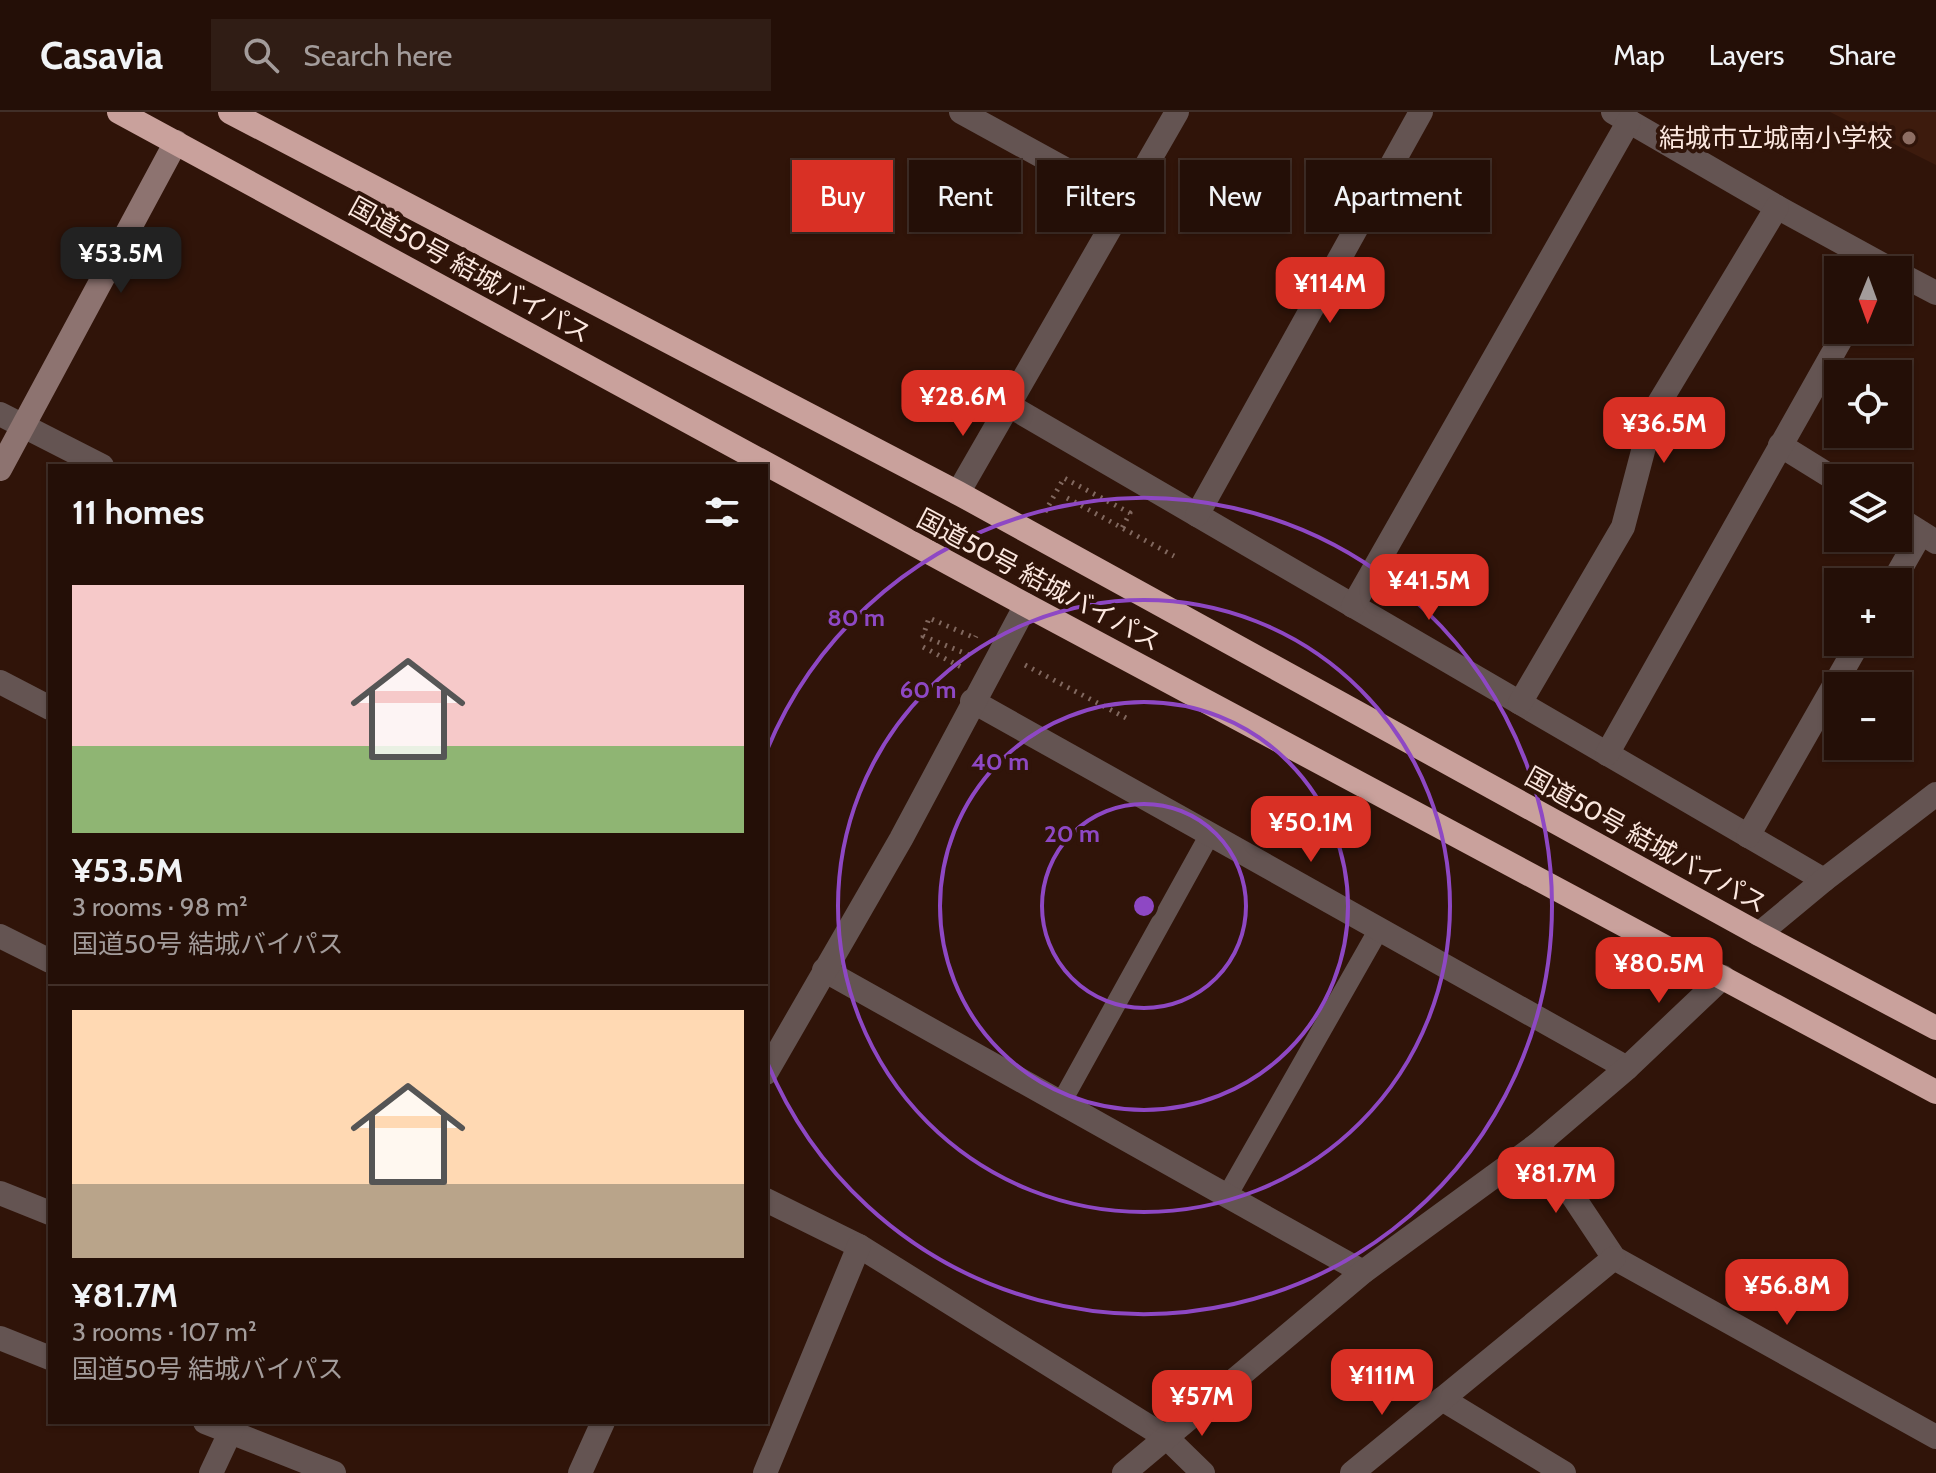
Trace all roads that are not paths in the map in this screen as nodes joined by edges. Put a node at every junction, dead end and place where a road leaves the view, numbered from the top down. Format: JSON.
{"nodes":[{"id":1,"x":119,"y":112,"type":"edge"},
{"id":2,"x":230,"y":112,"type":"edge"},
{"id":3,"x":961,"y":112,"type":"edge"},
{"id":4,"x":1177,"y":112,"type":"edge"},
{"id":5,"x":1421,"y":112,"type":"edge"},
{"id":6,"x":1621,"y":117,"type":"edge"},
{"id":7,"x":176,"y":142,"type":"junction"},
{"id":8,"x":1048,"y":160,"type":"edge"},
{"id":9,"x":1149,"y":160,"type":"edge"},
{"id":10,"x":1777,"y":207,"type":"junction"},
{"id":11,"x":1108,"y":232,"type":"edge"},
{"id":12,"x":1864,"y":256,"type":"edge"},
{"id":13,"x":1912,"y":281,"type":"edge"},
{"id":14,"x":1936,"y":293,"type":"edge"},
{"id":15,"x":1838,"y":344,"type":"edge"},
{"id":16,"x":1010,"y":406,"type":"junction"},
{"id":17,"x":0,"y":414,"type":"edge"},
{"id":18,"x":23,"y":425,"type":"junction"},
{"id":19,"x":1780,"y":445,"type":"junction"},
{"id":20,"x":98,"y":464,"type":"edge"},
{"id":21,"x":767,"y":464,"type":"edge"},
{"id":22,"x":768,"y":464,"type":"edge"},
{"id":23,"x":0,"y":469,"type":"edge"},
{"id":24,"x":1824,"y":472,"type":"edge"},
{"id":25,"x":958,"y":493,"type":"junction"},
{"id":26,"x":1197,"y":515,"type":"junction"},
{"id":27,"x":1928,"y":537,"type":"edge"},
{"id":28,"x":1904,"y":568,"type":"edge"},
{"id":29,"x":1026,"y":605,"type":"junction"},
{"id":30,"x":1353,"y":606,"type":"junction"},
{"id":31,"x":1851,"y":656,"type":"edge"},
{"id":32,"x":0,"y":682,"type":"edge"},
{"id":33,"x":972,"y":701,"type":"junction"},
{"id":34,"x":1520,"y":703,"type":"junction"},
{"id":35,"x":48,"y":707,"type":"edge"},
{"id":36,"x":1607,"y":754,"type":"junction"},
{"id":37,"x":1936,"y":794,"type":"edge"},
{"id":38,"x":1210,"y":834,"type":"junction"},
{"id":39,"x":1748,"y":836,"type":"junction"},
{"id":40,"x":1824,"y":880,"type":"junction"},
{"id":41,"x":1379,"y":929,"type":"junction"},
{"id":42,"x":1759,"y":934,"type":"junction"},
{"id":43,"x":0,"y":936,"type":"edge"},
{"id":44,"x":48,"y":960,"type":"edge"},
{"id":45,"x":824,"y":970,"type":"junction"},
{"id":46,"x":1723,"y":977,"type":"junction"},
{"id":47,"x":1936,"y":1028,"type":"edge"},
{"id":48,"x":1627,"y":1068,"type":"junction"},
{"id":49,"x":768,"y":1069,"type":"edge"},
{"id":50,"x":1936,"y":1092,"type":"edge"},
{"id":51,"x":1061,"y":1103,"type":"junction"},
{"id":52,"x":1538,"y":1144,"type":"junction"},
{"id":53,"x":0,"y":1193,"type":"edge"},
{"id":54,"x":1227,"y":1196,"type":"junction"},
{"id":55,"x":768,"y":1201,"type":"edge"},
{"id":56,"x":48,"y":1212,"type":"edge"},
{"id":57,"x":859,"y":1246,"type":"junction"},
{"id":58,"x":1614,"y":1258,"type":"junction"},
{"id":59,"x":1363,"y":1272,"type":"junction"},
{"id":60,"x":0,"y":1338,"type":"edge"},
{"id":61,"x":48,"y":1357,"type":"edge"},
{"id":62,"x":1442,"y":1399,"type":"junction"},
{"id":63,"x":602,"y":1424,"type":"edge"},
{"id":64,"x":232,"y":1427,"type":"edge"},
{"id":65,"x":1936,"y":1437,"type":"edge"},
{"id":66,"x":1167,"y":1438,"type":"junction"},
{"id":67,"x":211,"y":1473,"type":"edge"},
{"id":68,"x":334,"y":1473,"type":"edge"},
{"id":69,"x":580,"y":1473,"type":"edge"},
{"id":70,"x":765,"y":1473,"type":"edge"},
{"id":71,"x":1124,"y":1473,"type":"edge"},
{"id":72,"x":1203,"y":1473,"type":"edge"},
{"id":73,"x":1352,"y":1473,"type":"edge"},
{"id":74,"x":1564,"y":1473,"type":"edge"}],
"edges":[{"from":1,"to":7,"type":"highway","name":"国道50号 結城バイパス"},
{"from":2,"to":25,"type":"highway","name":"国道50号 結城バイパス"},
{"from":3,"to":8,"type":"street"},
{"from":4,"to":9,"type":"street"},
{"from":5,"to":26,"type":"street"},
{"from":6,"to":10,"type":"street"},
{"from":6,"to":30,"type":"street"},
{"from":7,"to":18,"type":"street"},
{"from":7,"to":21,"type":"highway","name":"国道50号 結城バイパス"},
{"from":10,"to":12,"type":"street"},
{"from":10,"to":34,"type":"street"},
{"from":11,"to":16,"type":"street"},
{"from":13,"to":14,"type":"street"},
{"from":15,"to":19,"type":"street"},
{"from":16,"to":25,"type":"street"},
{"from":16,"to":26,"type":"street"},
{"from":17,"to":18,"type":"street"},
{"from":18,"to":20,"type":"street"},
{"from":18,"to":23,"type":"street"},
{"from":19,"to":24,"type":"street"},
{"from":19,"to":36,"type":"street"},
{"from":22,"to":29,"type":"highway","name":"国道50号 結城バイパス"},
{"from":25,"to":42,"type":"highway","name":"国道50号 結城バイパス"},
{"from":26,"to":30,"type":"street"},
{"from":27,"to":28,"type":"street"},
{"from":29,"to":33,"type":"street"},
{"from":29,"to":46,"type":"highway","name":"国道50号 結城バイパス"},
{"from":30,"to":34,"type":"street"},
{"from":31,"to":39,"type":"street"},
{"from":32,"to":35,"type":"street"},
{"from":33,"to":38,"type":"street"},
{"from":33,"to":45,"type":"street"},
{"from":34,"to":36,"type":"street"},
{"from":36,"to":39,"type":"street"},
{"from":37,"to":40,"type":"street"},
{"from":38,"to":41,"type":"street"},
{"from":38,"to":51,"type":"lane"},
{"from":39,"to":40,"type":"street"},
{"from":40,"to":42,"type":"street"},
{"from":41,"to":48,"type":"street"},
{"from":41,"to":54,"type":"lane"},
{"from":42,"to":47,"type":"highway","name":"国道50号 結城バイパス"},
{"from":43,"to":44,"type":"street"},
{"from":45,"to":49,"type":"street"},
{"from":45,"to":51,"type":"street"},
{"from":46,"to":48,"type":"street"},
{"from":46,"to":50,"type":"highway","name":"国道50号 結城バイパス"},
{"from":48,"to":52,"type":"street"},
{"from":51,"to":54,"type":"street"},
{"from":52,"to":58,"type":"street"},
{"from":52,"to":59,"type":"street"},
{"from":53,"to":56,"type":"street"},
{"from":54,"to":59,"type":"street"},
{"from":55,"to":57,"type":"street"},
{"from":57,"to":66,"type":"street"},
{"from":57,"to":70,"type":"street"},
{"from":58,"to":62,"type":"street"},
{"from":58,"to":65,"type":"street"},
{"from":59,"to":66,"type":"street"},
{"from":60,"to":61,"type":"street"},
{"from":62,"to":73,"type":"street"},
{"from":62,"to":74,"type":"street"},
{"from":63,"to":69,"type":"street"},
{"from":64,"to":67,"type":"street"},
{"from":64,"to":68,"type":"street"},
{"from":66,"to":71,"type":"street"},
{"from":66,"to":72,"type":"street"}]}
